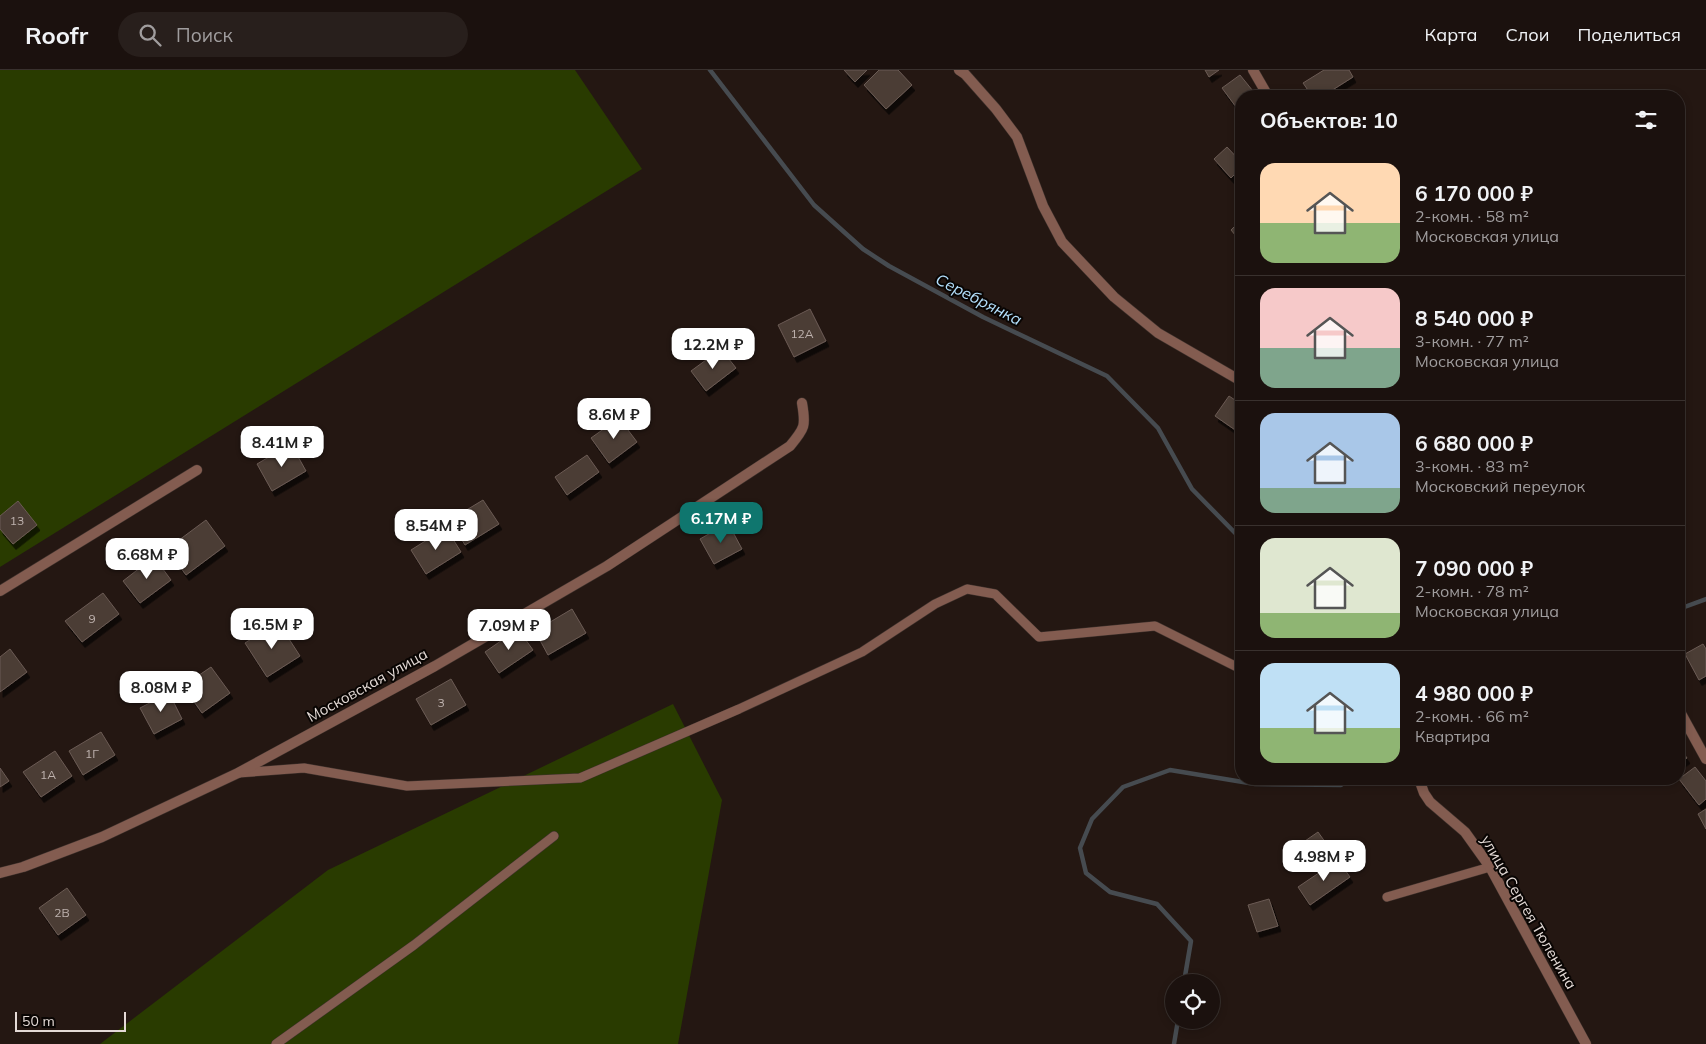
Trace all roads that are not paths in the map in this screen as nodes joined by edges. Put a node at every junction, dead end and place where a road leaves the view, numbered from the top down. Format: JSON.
{"nodes":[{"id":1,"x":959,"y":70,"type":"edge"},
{"id":2,"x":1254,"y":70,"type":"edge"},
{"id":3,"x":1265,"y":90,"type":"edge"},
{"id":4,"x":1235,"y":378,"type":"edge"},
{"id":5,"x":802,"y":403,"type":"dead end"},
{"id":6,"x":197,"y":470,"type":"dead end"},
{"id":7,"x":0,"y":591,"type":"edge"},
{"id":8,"x":1235,"y":666,"type":"edge"},
{"id":9,"x":1685,"y":721,"type":"edge"},
{"id":10,"x":1706,"y":759,"type":"edge"},
{"id":11,"x":238,"y":773,"type":"junction"},
{"id":12,"x":1421,"y":785,"type":"edge"},
{"id":13,"x":554,"y":836,"type":"dead end"},
{"id":14,"x":1490,"y":867,"type":"junction"},
{"id":15,"x":0,"y":873,"type":"edge"},
{"id":16,"x":1387,"y":897,"type":"dead end"},
{"id":17,"x":276,"y":1044,"type":"edge"},
{"id":18,"x":1586,"y":1044,"type":"edge"}],
"edges":[{"from":1,"to":4,"type":"street"},
{"from":2,"to":3,"type":"street"},
{"from":5,"to":11,"type":"street","name":"Московская улица"},
{"from":6,"to":7,"type":"street"},
{"from":8,"to":11,"type":"lane"},
{"from":9,"to":10,"type":"street"},
{"from":11,"to":15,"type":"street","name":"Московская улица"},
{"from":12,"to":14,"type":"street","name":"улица Сергея Тюленина"},
{"from":13,"to":17,"type":"lane"},
{"from":14,"to":16,"type":"lane"},
{"from":14,"to":18,"type":"street","name":"улица Сергея Тюленина"}]}
